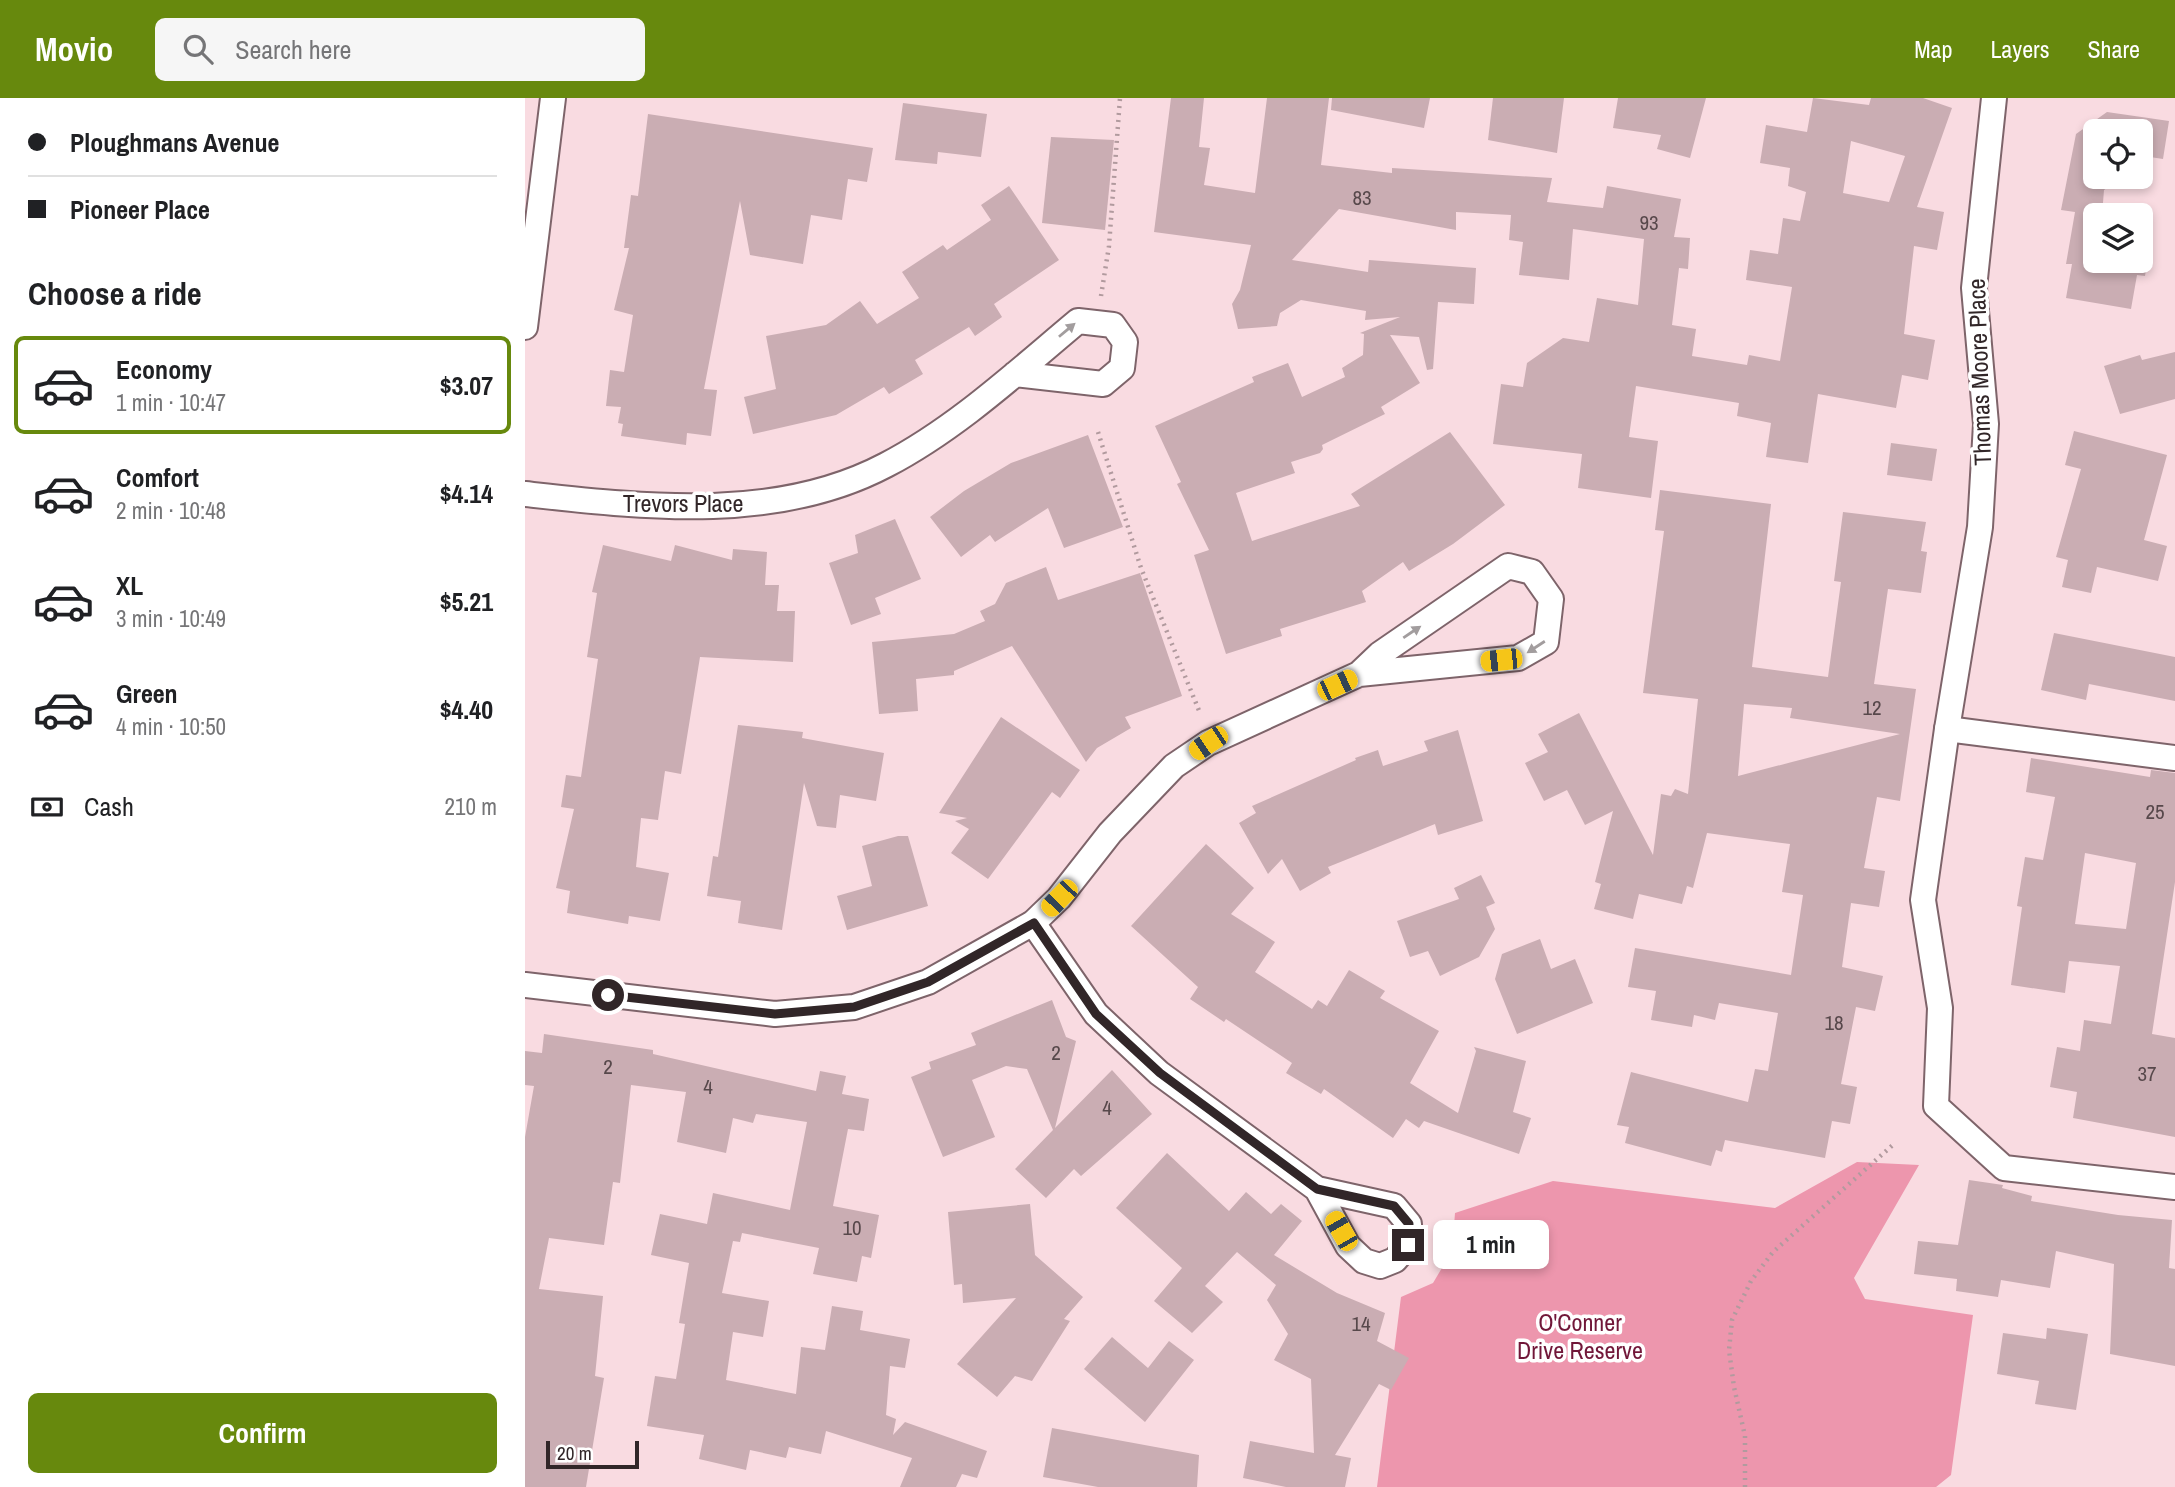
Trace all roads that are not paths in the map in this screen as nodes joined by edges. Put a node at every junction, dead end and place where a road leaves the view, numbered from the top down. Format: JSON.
{"nodes":[{"id":1,"x":553,"y":98,"type":"edge"},
{"id":2,"x":1994,"y":98,"type":"edge"},
{"id":3,"x":525,"y":327,"type":"edge"},
{"id":4,"x":1015,"y":374,"type":"dead end"},
{"id":5,"x":525,"y":494,"type":"edge"},
{"id":6,"x":1359,"y":674,"type":"junction"},
{"id":7,"x":1947,"y":729,"type":"junction"},
{"id":8,"x":2175,"y":758,"type":"edge"},
{"id":9,"x":1034,"y":923,"type":"junction"},
{"id":10,"x":525,"y":985,"type":"edge"},
{"id":11,"x":2175,"y":1187,"type":"edge"},
{"id":12,"x":1317,"y":1189,"type":"dead end"}],
"edges":[{"from":1,"to":3,"type":"street"},
{"from":2,"to":7,"type":"street","name":"Thomas Moore Place"},
{"from":4,"to":5,"type":"street","name":"Trevors Place"},
{"from":6,"to":6,"type":"street","one_way":true},
{"from":6,"to":9,"type":"street"},
{"from":7,"to":8,"type":"street"},
{"from":7,"to":11,"type":"street","name":"Thomas Moore Place"},
{"from":9,"to":10,"type":"street"},
{"from":9,"to":12,"type":"street"}]}
